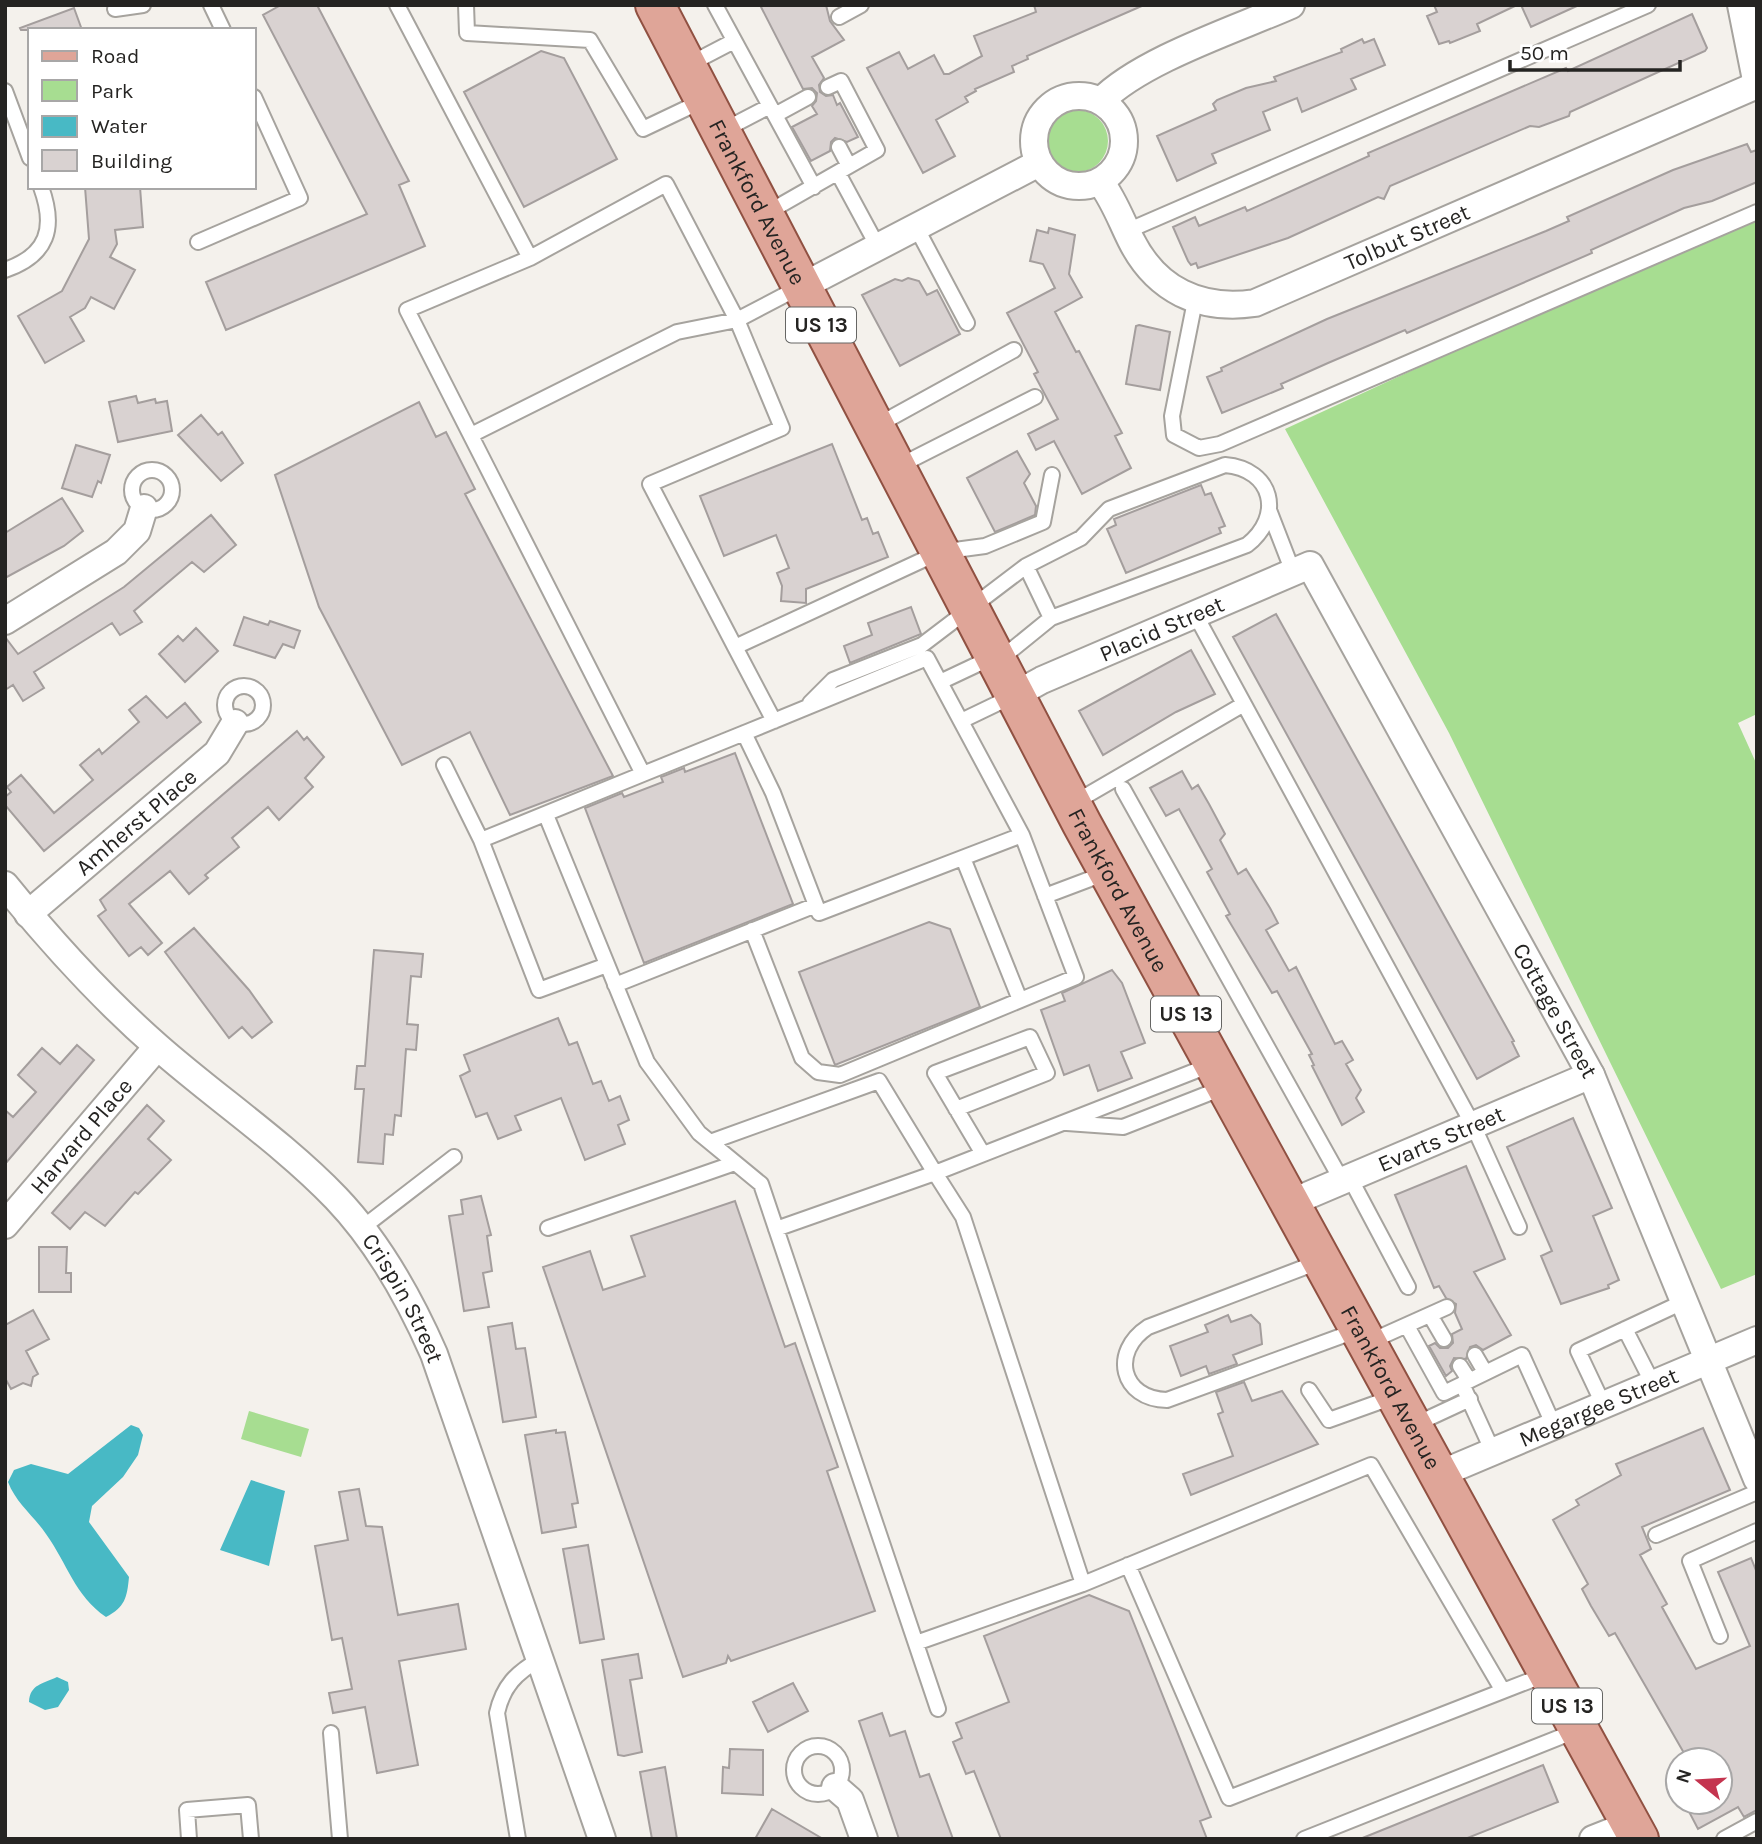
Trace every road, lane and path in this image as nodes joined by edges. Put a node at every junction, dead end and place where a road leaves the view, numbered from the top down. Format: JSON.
{"nodes":[{"id":1,"x":143,"y":5,"type":"edge"},
{"id":2,"x":211,"y":5,"type":"edge"},
{"id":3,"x":397,"y":5,"type":"edge"},
{"id":4,"x":466,"y":5,"type":"edge"},
{"id":5,"x":655,"y":5,"type":"edge"},
{"id":6,"x":715,"y":5,"type":"edge"},
{"id":7,"x":862,"y":5,"type":"edge"},
{"id":8,"x":1291,"y":5,"type":"edge"},
{"id":9,"x":1648,"y":5,"type":"edge"},
{"id":10,"x":1741,"y":5,"type":"edge"},
{"id":11,"x":115,"y":9,"type":"dead end"},
{"id":12,"x":839,"y":17,"type":"dead end"},
{"id":13,"x":222,"y":28,"type":"edge"},
{"id":14,"x":734,"y":41,"type":"junction"},
{"id":15,"x":687,"y":66,"type":"junction"},
{"id":16,"x":1757,"y":85,"type":"edge"},
{"id":17,"x":828,"y":87,"type":"dead end"},
{"id":18,"x":5,"y":91,"type":"edge"},
{"id":19,"x":808,"y":97,"type":"dead end"},
{"id":20,"x":256,"y":101,"type":"edge"},
{"id":21,"x":1101,"y":101,"type":"junction"},
{"id":22,"x":773,"y":110,"type":"junction"},
{"id":23,"x":712,"y":116,"type":"junction"},
{"id":24,"x":839,"y":146,"type":"dead end"},
{"id":25,"x":28,"y":153,"type":"edge"},
{"id":26,"x":1039,"y":163,"type":"junction"},
{"id":27,"x":844,"y":169,"type":"junction"},
{"id":28,"x":1101,"y":183,"type":"junction"},
{"id":29,"x":814,"y":187,"type":"junction"},
{"id":30,"x":41,"y":189,"type":"edge"},
{"id":31,"x":1757,"y":212,"type":"edge"},
{"id":32,"x":764,"y":215,"type":"junction"},
{"id":33,"x":916,"y":227,"type":"junction"},
{"id":34,"x":1127,"y":231,"type":"junction"},
{"id":35,"x":198,"y":242,"type":"dead end"},
{"id":36,"x":878,"y":247,"type":"junction"},
{"id":37,"x":530,"y":258,"type":"junction"},
{"id":38,"x":5,"y":270,"type":"edge"},
{"id":39,"x":802,"y":287,"type":"junction"},
{"id":40,"x":1195,"y":300,"type":"junction"},
{"id":41,"x":737,"y":320,"type":"junction"},
{"id":42,"x":967,"y":323,"type":"dead end"},
{"id":43,"x":1014,"y":349,"type":"dead end"},
{"id":44,"x":1035,"y":397,"type":"dead end"},
{"id":45,"x":874,"y":426,"type":"junction"},
{"id":46,"x":471,"y":435,"type":"junction"},
{"id":47,"x":896,"y":467,"type":"junction"},
{"id":48,"x":1052,"y":475,"type":"dead end"},
{"id":49,"x":145,"y":508,"type":"dead end"},
{"id":50,"x":1269,"y":510,"type":"junction"},
{"id":51,"x":940,"y":552,"type":"junction"},
{"id":52,"x":1026,"y":566,"type":"junction"},
{"id":53,"x":1301,"y":569,"type":"junction"},
{"id":54,"x":970,"y":609,"type":"junction"},
{"id":55,"x":1195,"y":614,"type":"junction"},
{"id":56,"x":1051,"y":618,"type":"junction"},
{"id":57,"x":5,"y":621,"type":"edge"},
{"id":58,"x":735,"y":647,"type":"junction"},
{"id":59,"x":996,"y":659,"type":"junction"},
{"id":60,"x":940,"y":682,"type":"junction"},
{"id":61,"x":1015,"y":695,"type":"junction"},
{"id":62,"x":1244,"y":704,"type":"junction"},
{"id":63,"x":804,"y":709,"type":"junction"},
{"id":64,"x":774,"y":721,"type":"junction"},
{"id":65,"x":961,"y":721,"type":"junction"},
{"id":66,"x":235,"y":723,"type":"dead end"},
{"id":67,"x":744,"y":733,"type":"junction"},
{"id":68,"x":444,"y":765,"type":"dead end"},
{"id":69,"x":643,"y":774,"type":"junction"},
{"id":70,"x":1123,"y":789,"type":"dead end"},
{"id":71,"x":1072,"y":804,"type":"junction"},
{"id":72,"x":546,"y":815,"type":"junction"},
{"id":73,"x":1022,"y":835,"type":"junction"},
{"id":74,"x":481,"y":840,"type":"junction"},
{"id":75,"x":963,"y":858,"type":"junction"},
{"id":76,"x":1108,"y":872,"type":"junction"},
{"id":77,"x":5,"y":885,"type":"edge"},
{"id":78,"x":1045,"y":896,"type":"junction"},
{"id":79,"x":816,"y":905,"type":"junction"},
{"id":80,"x":28,"y":914,"type":"junction"},
{"id":81,"x":752,"y":930,"type":"junction"},
{"id":82,"x":607,"y":965,"type":"junction"},
{"id":83,"x":615,"y":985,"type":"junction"},
{"id":84,"x":1020,"y":1000,"type":"junction"},
{"id":85,"x":157,"y":1046,"type":"junction"},
{"id":86,"x":1220,"y":1075,"type":"junction"},
{"id":87,"x":1591,"y":1075,"type":"junction"},
{"id":88,"x":956,"y":1109,"type":"junction"},
{"id":89,"x":1063,"y":1123,"type":"junction"},
{"id":90,"x":1473,"y":1125,"type":"junction"},
{"id":91,"x":710,"y":1142,"type":"junction"},
{"id":92,"x":983,"y":1154,"type":"junction"},
{"id":93,"x":454,"y":1157,"type":"dead end"},
{"id":94,"x":735,"y":1163,"type":"junction"},
{"id":95,"x":935,"y":1172,"type":"junction"},
{"id":96,"x":1346,"y":1179,"type":"junction"},
{"id":97,"x":1290,"y":1203,"type":"junction"},
{"id":98,"x":5,"y":1225,"type":"edge"},
{"id":99,"x":1519,"y":1227,"type":"dead end"},
{"id":100,"x":362,"y":1228,"type":"junction"},
{"id":101,"x":548,"y":1228,"type":"dead end"},
{"id":102,"x":776,"y":1229,"type":"junction"},
{"id":103,"x":1322,"y":1261,"type":"junction"},
{"id":104,"x":1408,"y":1287,"type":"dead end"},
{"id":105,"x":1683,"y":1302,"type":"junction"},
{"id":106,"x":1447,"y":1307,"type":"dead end"},
{"id":107,"x":1430,"y":1315,"type":"junction"},
{"id":108,"x":1407,"y":1326,"type":"junction"},
{"id":109,"x":1625,"y":1329,"type":"junction"},
{"id":110,"x":1364,"y":1336,"type":"junction"},
{"id":111,"x":1444,"y":1339,"type":"dead end"},
{"id":112,"x":1757,"y":1340,"type":"edge"},
{"id":113,"x":1475,"y":1355,"type":"dead end"},
{"id":114,"x":1707,"y":1361,"type":"junction"},
{"id":115,"x":1460,"y":1366,"type":"dead end"},
{"id":116,"x":1485,"y":1372,"type":"junction"},
{"id":117,"x":1466,"y":1382,"type":"junction"},
{"id":118,"x":1651,"y":1382,"type":"junction"},
{"id":119,"x":1309,"y":1390,"type":"dead end"},
{"id":120,"x":1469,"y":1399,"type":"junction"},
{"id":121,"x":1604,"y":1406,"type":"junction"},
{"id":122,"x":1405,"y":1411,"type":"junction"},
{"id":123,"x":1554,"y":1426,"type":"junction"},
{"id":124,"x":1493,"y":1452,"type":"junction"},
{"id":125,"x":1440,"y":1474,"type":"junction"},
{"id":126,"x":1757,"y":1479,"type":"edge"},
{"id":127,"x":1757,"y":1492,"type":"edge"},
{"id":128,"x":1757,"y":1531,"type":"edge"},
{"id":129,"x":1656,"y":1535,"type":"dead end"},
{"id":130,"x":1128,"y":1565,"type":"junction"},
{"id":131,"x":1083,"y":1584,"type":"junction"},
{"id":132,"x":1720,"y":1636,"type":"dead end"},
{"id":133,"x":916,"y":1643,"type":"junction"},
{"id":134,"x":540,"y":1660,"type":"junction"},
{"id":135,"x":1549,"y":1673,"type":"junction"},
{"id":136,"x":1503,"y":1691,"type":"junction"},
{"id":137,"x":937,"y":1709,"type":"dead end"},
{"id":138,"x":1580,"y":1729,"type":"junction"},
{"id":139,"x":331,"y":1733,"type":"dead end"},
{"id":140,"x":835,"y":1787,"type":"dead end"},
{"id":141,"x":1757,"y":1821,"type":"edge"},
{"id":142,"x":1635,"y":1831,"type":"edge"},
{"id":143,"x":189,"y":1839,"type":"edge"},
{"id":144,"x":251,"y":1839,"type":"edge"},
{"id":145,"x":340,"y":1839,"type":"edge"},
{"id":146,"x":517,"y":1839,"type":"edge"},
{"id":147,"x":602,"y":1839,"type":"edge"},
{"id":148,"x":864,"y":1839,"type":"edge"},
{"id":149,"x":1304,"y":1839,"type":"edge"},
{"id":150,"x":1593,"y":1839,"type":"edge"},
{"id":151,"x":1724,"y":1839,"type":"edge"}],
"edges":[{"from":1,"to":11,"type":"lane"},
{"from":2,"to":13,"type":"lane"},
{"from":3,"to":37,"type":"lane"},
{"from":4,"to":23,"type":"lane"},
{"from":5,"to":15,"type":"main road","name":"Frankford Avenue","number":"US 13"},
{"from":6,"to":14,"type":"lane"},
{"from":7,"to":12,"type":"lane"},
{"from":8,"to":21,"type":"street"},
{"from":9,"to":34,"type":"lane"},
{"from":10,"to":16,"type":"street"},
{"from":14,"to":15,"type":"lane"},
{"from":14,"to":22,"type":"lane"},
{"from":15,"to":23,"type":"main road","name":"Frankford Avenue","number":"US 13"},
{"from":16,"to":40,"type":"street","name":"Tolbut Street"},
{"from":17,"to":27,"type":"lane"},
{"from":18,"to":25,"type":"lane"},
{"from":19,"to":22,"type":"lane"},
{"from":20,"to":35,"type":"lane"},
{"from":21,"to":26,"type":"street"},
{"from":21,"to":28,"type":"street"},
{"from":22,"to":23,"type":"lane"},
{"from":22,"to":29,"type":"lane"},
{"from":23,"to":32,"type":"main road","name":"Frankford Avenue","number":"US 13"},
{"from":24,"to":27,"type":"lane"},
{"from":26,"to":28,"type":"street"},
{"from":26,"to":33,"type":"street"},
{"from":27,"to":29,"type":"lane"},
{"from":27,"to":36,"type":"lane"},
{"from":28,"to":34,"type":"street","name":"Tolbut Street"},
{"from":29,"to":32,"type":"lane"},
{"from":30,"to":38,"type":"lane"},
{"from":31,"to":40,"type":"lane"},
{"from":32,"to":39,"type":"main road","name":"Frankford Avenue","number":"US 13"},
{"from":33,"to":36,"type":"street"},
{"from":33,"to":42,"type":"lane"},
{"from":34,"to":40,"type":"street","name":"Tolbut Street"},
{"from":36,"to":39,"type":"street"},
{"from":37,"to":41,"type":"lane"},
{"from":37,"to":46,"type":"lane"},
{"from":39,"to":41,"type":"lane"},
{"from":39,"to":45,"type":"main road","name":"Frankford Avenue","number":"US 13"},
{"from":41,"to":46,"type":"lane"},
{"from":41,"to":58,"type":"lane"},
{"from":43,"to":45,"type":"lane"},
{"from":44,"to":47,"type":"lane"},
{"from":45,"to":47,"type":"main road","name":"Frankford Avenue","number":"US 13"},
{"from":46,"to":69,"type":"lane"},
{"from":47,"to":51,"type":"main road","name":"Frankford Avenue","number":"US 13"},
{"from":48,"to":51,"type":"lane"},
{"from":49,"to":57,"type":"street"},
{"from":50,"to":52,"type":"lane"},
{"from":50,"to":53,"type":"lane"},
{"from":50,"to":56,"type":"lane"},
{"from":51,"to":54,"type":"main road","name":"Frankford Avenue","number":"US 13"},
{"from":51,"to":58,"type":"lane"},
{"from":52,"to":54,"type":"lane"},
{"from":52,"to":56,"type":"lane"},
{"from":53,"to":55,"type":"street","name":"Placid Street"},
{"from":53,"to":87,"type":"street","name":"Cottage Street"},
{"from":54,"to":59,"type":"main road","name":"Frankford Avenue","number":"US 13"},
{"from":54,"to":63,"type":"lane"},
{"from":55,"to":61,"type":"street","name":"Placid Street"},
{"from":55,"to":62,"type":"lane"},
{"from":56,"to":59,"type":"lane"},
{"from":58,"to":64,"type":"lane"},
{"from":59,"to":60,"type":"lane"},
{"from":59,"to":61,"type":"main road","name":"Frankford Avenue","number":"US 13"},
{"from":60,"to":63,"type":"lane"},
{"from":60,"to":65,"type":"lane"},
{"from":61,"to":65,"type":"lane"},
{"from":61,"to":71,"type":"main road","name":"Frankford Avenue","number":"US 13"},
{"from":62,"to":71,"type":"lane"},
{"from":62,"to":90,"type":"lane"},
{"from":63,"to":64,"type":"lane"},
{"from":64,"to":67,"type":"lane"},
{"from":65,"to":73,"type":"lane"},
{"from":66,"to":80,"type":"street","name":"Amherst Place"},
{"from":67,"to":69,"type":"lane"},
{"from":67,"to":79,"type":"lane"},
{"from":68,"to":74,"type":"lane"},
{"from":69,"to":72,"type":"lane"},
{"from":70,"to":96,"type":"lane"},
{"from":71,"to":76,"type":"main road","name":"Frankford Avenue","number":"US 13"},
{"from":72,"to":74,"type":"lane"},
{"from":72,"to":82,"type":"lane"},
{"from":73,"to":75,"type":"lane"},
{"from":73,"to":78,"type":"lane"},
{"from":74,"to":82,"type":"lane"},
{"from":75,"to":79,"type":"lane"},
{"from":75,"to":84,"type":"lane"},
{"from":76,"to":78,"type":"lane"},
{"from":76,"to":86,"type":"main road","name":"Frankford Avenue","number":"US 13"},
{"from":77,"to":80,"type":"street","name":"Crispin Street"},
{"from":78,"to":84,"type":"lane"},
{"from":79,"to":81,"type":"lane"},
{"from":80,"to":85,"type":"street","name":"Crispin Street"},
{"from":81,"to":83,"type":"lane"},
{"from":81,"to":84,"type":"lane"},
{"from":82,"to":83,"type":"lane"},
{"from":83,"to":91,"type":"lane"},
{"from":85,"to":98,"type":"street","name":"Harvard Place"},
{"from":85,"to":100,"type":"street","name":"Crispin Street"},
{"from":86,"to":89,"type":"lane"},
{"from":86,"to":89,"type":"lane"},
{"from":86,"to":97,"type":"main road","name":"Frankford Avenue","number":"US 13"},
{"from":87,"to":90,"type":"street","name":"Evarts Street"},
{"from":87,"to":105,"type":"street","name":"Cottage Street"},
{"from":88,"to":88,"type":"lane"},
{"from":88,"to":92,"type":"lane"},
{"from":89,"to":92,"type":"lane"},
{"from":90,"to":96,"type":"street","name":"Evarts Street"},
{"from":90,"to":99,"type":"lane"},
{"from":91,"to":94,"type":"lane"},
{"from":91,"to":95,"type":"lane"},
{"from":92,"to":95,"type":"lane"},
{"from":93,"to":100,"type":"lane"},
{"from":94,"to":101,"type":"lane"},
{"from":94,"to":102,"type":"lane"},
{"from":95,"to":102,"type":"lane"},
{"from":95,"to":131,"type":"lane"},
{"from":96,"to":97,"type":"street","name":"Evarts Street"},
{"from":96,"to":104,"type":"lane"},
{"from":97,"to":103,"type":"main road","name":"Frankford Avenue","number":"US 13"},
{"from":100,"to":134,"type":"street","name":"Crispin Street"},
{"from":102,"to":133,"type":"lane"},
{"from":103,"to":110,"type":"main road","name":"Frankford Avenue","number":"US 13"},
{"from":103,"to":110,"type":"lane"},
{"from":105,"to":109,"type":"lane"},
{"from":105,"to":114,"type":"street","name":"Cottage Street"},
{"from":106,"to":107,"type":"lane"},
{"from":107,"to":108,"type":"lane"},
{"from":107,"to":111,"type":"lane"},
{"from":108,"to":110,"type":"lane"},
{"from":108,"to":117,"type":"lane"},
{"from":109,"to":118,"type":"lane"},
{"from":109,"to":121,"type":"lane"},
{"from":110,"to":122,"type":"main road","name":"Frankford Avenue","number":"US 13"},
{"from":112,"to":114,"type":"street","name":"Megargee Street"},
{"from":113,"to":116,"type":"lane"},
{"from":114,"to":118,"type":"street","name":"Megargee Street"},
{"from":114,"to":126,"type":"street","name":"Cottage Street"},
{"from":115,"to":117,"type":"lane"},
{"from":116,"to":117,"type":"lane"},
{"from":116,"to":123,"type":"lane"},
{"from":117,"to":120,"type":"lane"},
{"from":118,"to":121,"type":"street","name":"Megargee Street"},
{"from":119,"to":122,"type":"lane"},
{"from":120,"to":122,"type":"lane"},
{"from":120,"to":124,"type":"lane"},
{"from":121,"to":123,"type":"street","name":"Megargee Street"},
{"from":122,"to":125,"type":"main road","name":"Frankford Avenue","number":"US 13"},
{"from":123,"to":124,"type":"street","name":"Megargee Street"},
{"from":124,"to":125,"type":"street","name":"Megargee Street"},
{"from":125,"to":135,"type":"main road","name":"Frankford Avenue","number":"US 13"},
{"from":127,"to":129,"type":"lane"},
{"from":128,"to":132,"type":"lane"},
{"from":130,"to":131,"type":"lane"},
{"from":130,"to":136,"type":"lane"},
{"from":130,"to":136,"type":"lane"},
{"from":131,"to":133,"type":"lane"},
{"from":133,"to":137,"type":"lane"},
{"from":134,"to":146,"type":"lane"},
{"from":134,"to":147,"type":"street","name":"Crispin Street"},
{"from":135,"to":136,"type":"lane"},
{"from":135,"to":138,"type":"main road","name":"Frankford Avenue","number":"US 13"},
{"from":138,"to":142,"type":"main road","name":"Frankford Avenue","number":"US 13"},
{"from":138,"to":149,"type":"lane"},
{"from":139,"to":145,"type":"lane"},
{"from":140,"to":148,"type":"street"},
{"from":141,"to":151,"type":"lane"},
{"from":142,"to":150,"type":"street"},
{"from":143,"to":144,"type":"lane"}]}
